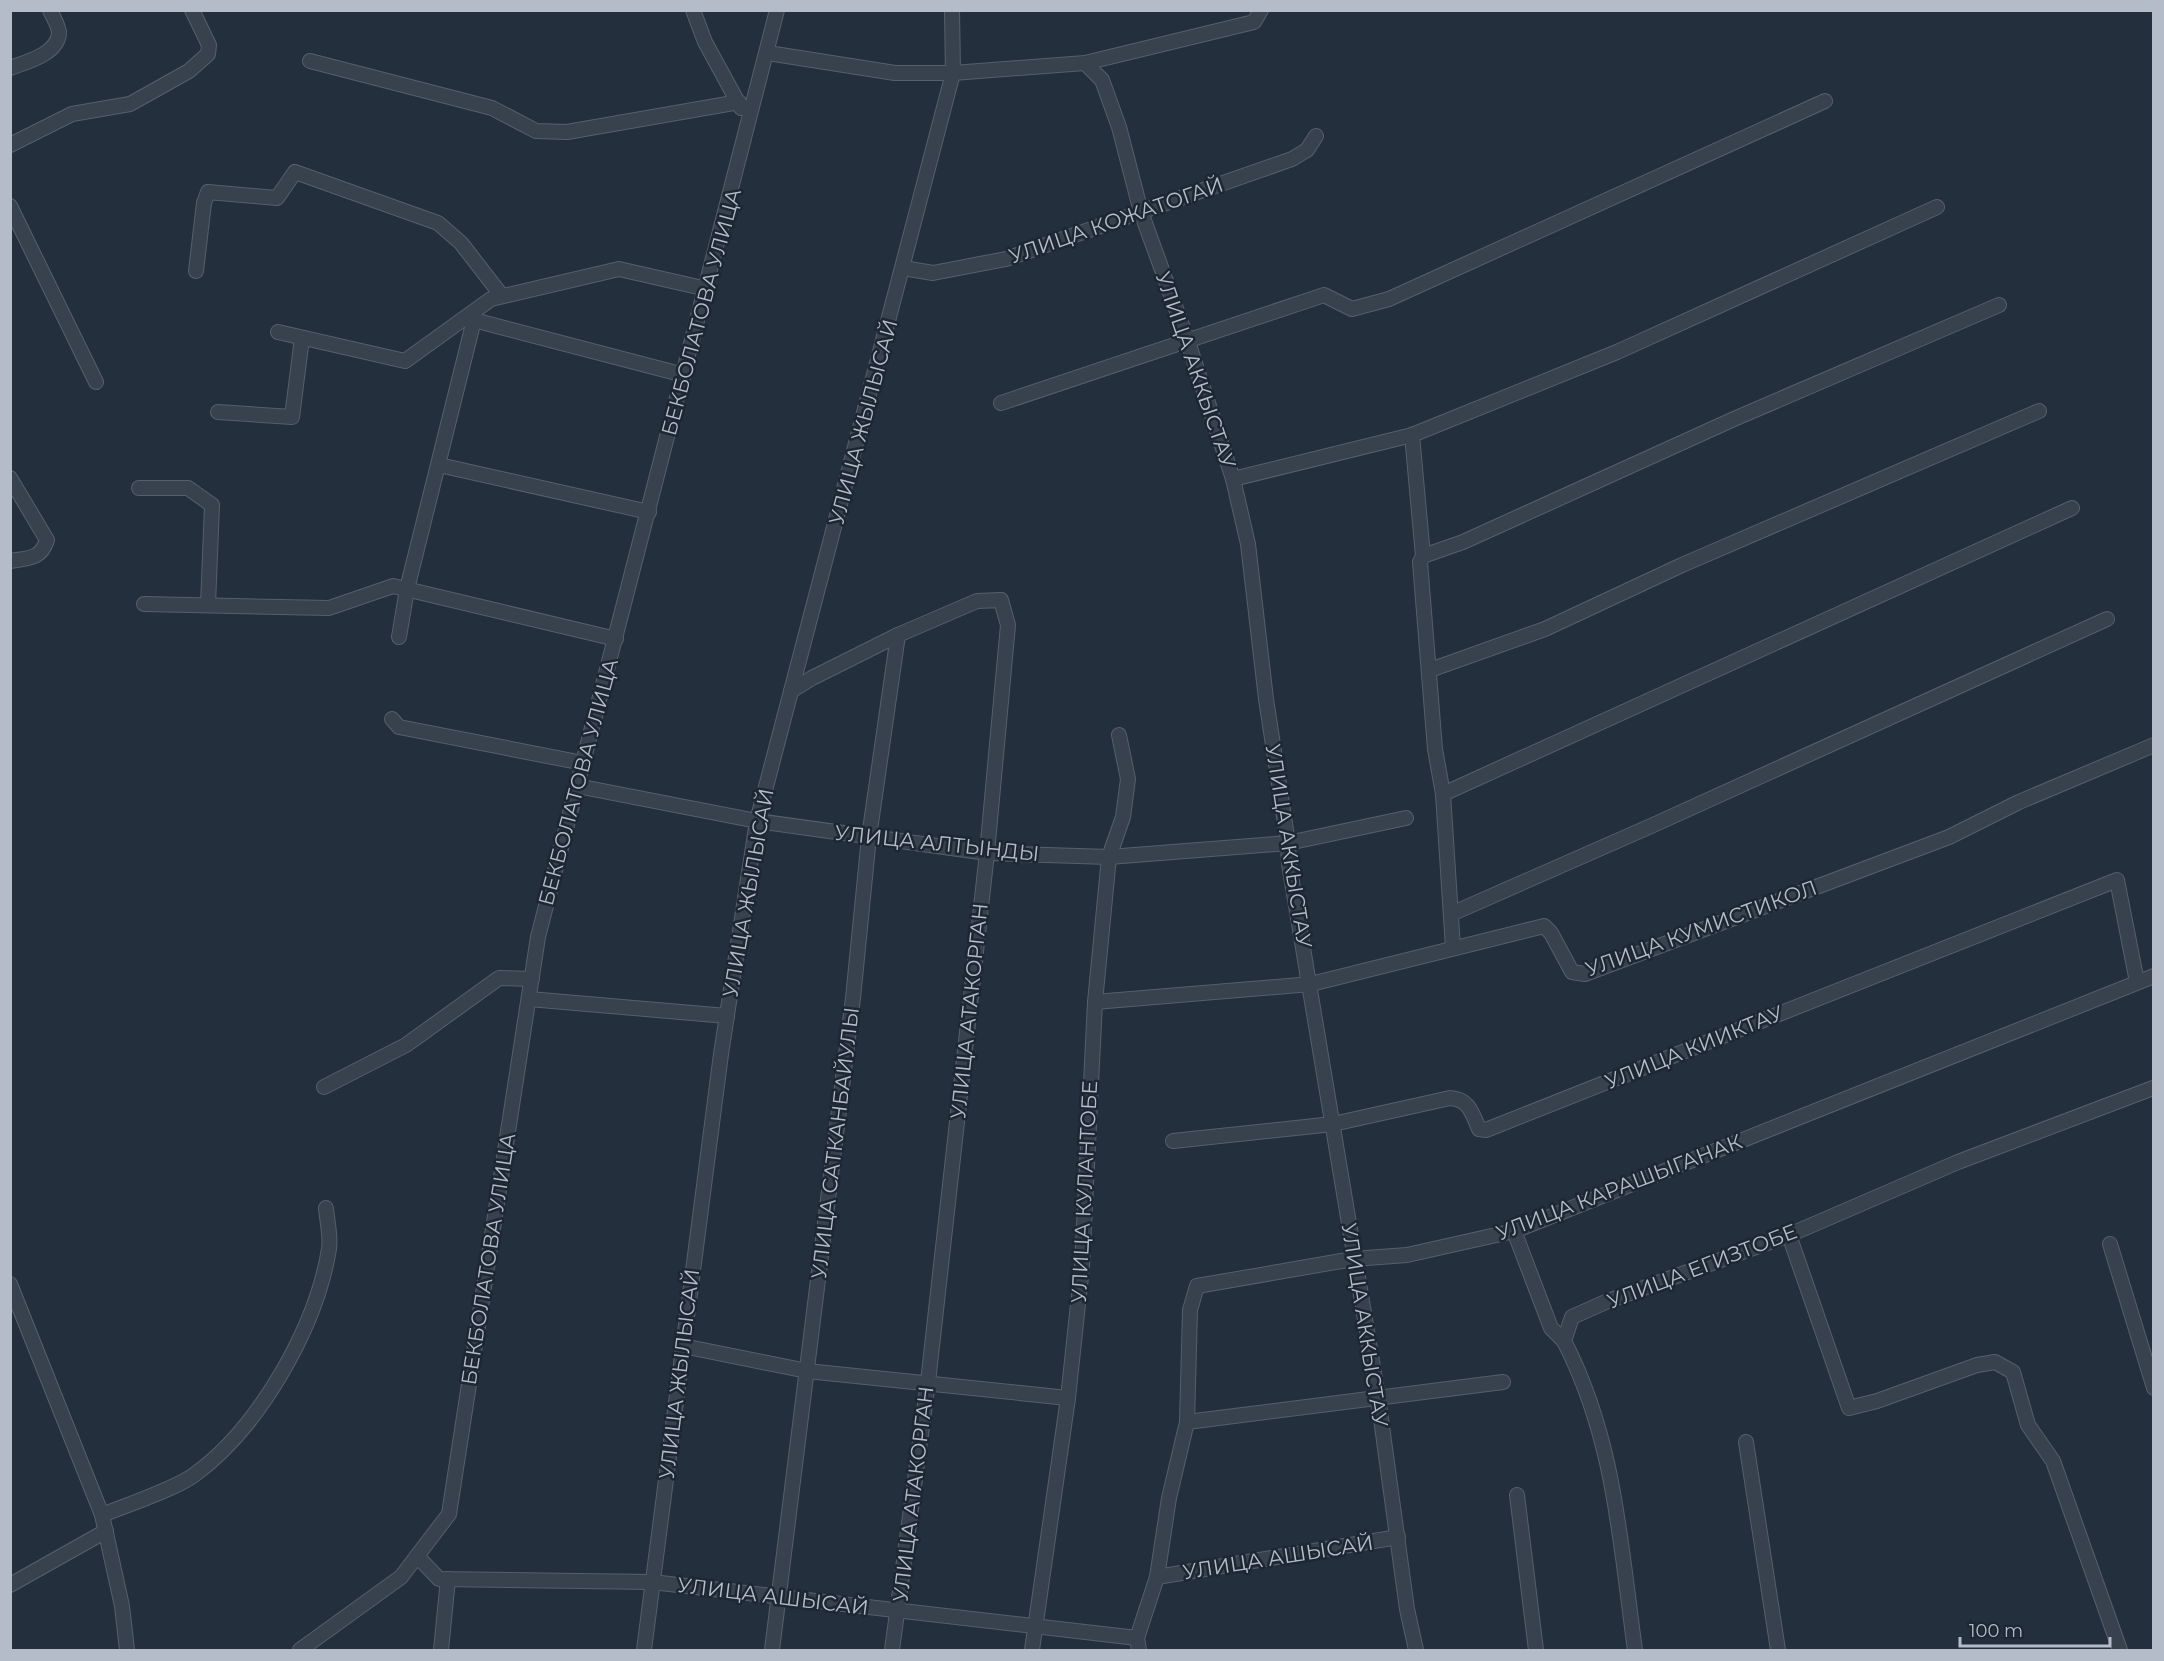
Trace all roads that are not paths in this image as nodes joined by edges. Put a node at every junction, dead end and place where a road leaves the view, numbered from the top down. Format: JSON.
{"nodes":[{"id":1,"x":192,"y":10,"type":"edge"},
{"id":2,"x":693,"y":10,"type":"edge"},
{"id":3,"x":777,"y":10,"type":"edge"},
{"id":4,"x":952,"y":10,"type":"edge"},
{"id":5,"x":1261,"y":10,"type":"edge"},
{"id":6,"x":53,"y":16,"type":"edge"},
{"id":7,"x":768,"y":53,"type":"junction"},
{"id":8,"x":310,"y":61,"type":"dead end"},
{"id":9,"x":1085,"y":63,"type":"junction"},
{"id":10,"x":10,"y":68,"type":"edge"},
{"id":11,"x":953,"y":73,"type":"junction"},
{"id":12,"x":1825,"y":101,"type":"dead end"},
{"id":13,"x":739,"y":102,"type":"junction"},
{"id":14,"x":750,"y":123,"type":"junction"},
{"id":15,"x":1316,"y":136,"type":"dead end"},
{"id":16,"x":10,"y":145,"type":"edge"},
{"id":17,"x":10,"y":206,"type":"edge"},
{"id":18,"x":1937,"y":207,"type":"dead end"},
{"id":19,"x":1141,"y":212,"type":"junction"},
{"id":20,"x":903,"y":268,"type":"junction"},
{"id":21,"x":196,"y":271,"type":"dead end"},
{"id":22,"x":707,"y":289,"type":"junction"},
{"id":23,"x":502,"y":296,"type":"junction"},
{"id":24,"x":1999,"y":305,"type":"dead end"},
{"id":25,"x":469,"y":319,"type":"junction"},
{"id":26,"x":278,"y":332,"type":"dead end"},
{"id":27,"x":302,"y":338,"type":"junction"},
{"id":28,"x":1187,"y":339,"type":"junction"},
{"id":29,"x":684,"y":375,"type":"junction"},
{"id":30,"x":96,"y":382,"type":"dead end"},
{"id":31,"x":1000,"y":403,"type":"dead end"},
{"id":32,"x":2039,"y":411,"type":"dead end"},
{"id":33,"x":218,"y":412,"type":"dead end"},
{"id":34,"x":1412,"y":435,"type":"junction"},
{"id":35,"x":439,"y":465,"type":"junction"},
{"id":36,"x":10,"y":478,"type":"edge"},
{"id":37,"x":1233,"y":479,"type":"junction"},
{"id":38,"x":139,"y":488,"type":"dead end"},
{"id":39,"x":2072,"y":508,"type":"dead end"},
{"id":40,"x":649,"y":512,"type":"junction"},
{"id":41,"x":1423,"y":556,"type":"junction"},
{"id":42,"x":10,"y":561,"type":"edge"},
{"id":43,"x":407,"y":589,"type":"junction"},
{"id":44,"x":144,"y":604,"type":"dead end"},
{"id":45,"x":208,"y":605,"type":"junction"},
{"id":46,"x":2107,"y":619,"type":"dead end"},
{"id":47,"x":898,"y":635,"type":"junction"},
{"id":48,"x":399,"y":637,"type":"dead end"},
{"id":49,"x":616,"y":639,"type":"junction"},
{"id":50,"x":1430,"y":670,"type":"junction"},
{"id":51,"x":791,"y":691,"type":"junction"},
{"id":52,"x":392,"y":719,"type":"dead end"},
{"id":53,"x":1119,"y":735,"type":"dead end"},
{"id":54,"x":2154,"y":745,"type":"edge"},
{"id":55,"x":583,"y":763,"type":"junction"},
{"id":56,"x":577,"y":786,"type":"junction"},
{"id":57,"x":1443,"y":794,"type":"junction"},
{"id":58,"x":1406,"y":818,"type":"dead end"},
{"id":59,"x":757,"y":821,"type":"junction"},
{"id":60,"x":869,"y":837,"type":"junction"},
{"id":61,"x":1288,"y":843,"type":"junction"},
{"id":62,"x":987,"y":853,"type":"junction"},
{"id":63,"x":1109,"y":857,"type":"junction"},
{"id":64,"x":1451,"y":914,"type":"junction"},
{"id":65,"x":1453,"y":948,"type":"junction"},
{"id":66,"x":2154,"y":976,"type":"edge"},
{"id":67,"x":531,"y":979,"type":"junction"},
{"id":68,"x":2137,"y":982,"type":"junction"},
{"id":69,"x":1311,"y":984,"type":"junction"},
{"id":70,"x":529,"y":999,"type":"junction"},
{"id":71,"x":1095,"y":1002,"type":"junction"},
{"id":72,"x":727,"y":1016,"type":"junction"},
{"id":73,"x":324,"y":1087,"type":"dead end"},
{"id":74,"x":2153,"y":1088,"type":"edge"},
{"id":75,"x":1333,"y":1124,"type":"junction"},
{"id":76,"x":1173,"y":1141,"type":"dead end"},
{"id":77,"x":326,"y":1208,"type":"dead end"},
{"id":78,"x":1514,"y":1231,"type":"junction"},
{"id":79,"x":1789,"y":1235,"type":"junction"},
{"id":80,"x":2110,"y":1244,"type":"dead end"},
{"id":81,"x":1353,"y":1259,"type":"junction"},
{"id":82,"x":10,"y":1284,"type":"edge"},
{"id":83,"x":1564,"y":1341,"type":"junction"},
{"id":84,"x":683,"y":1346,"type":"junction"},
{"id":85,"x":807,"y":1371,"type":"junction"},
{"id":86,"x":928,"y":1382,"type":"junction"},
{"id":87,"x":1503,"y":1382,"type":"dead end"},
{"id":88,"x":2154,"y":1388,"type":"edge"},
{"id":89,"x":1378,"y":1397,"type":"junction"},
{"id":90,"x":1068,"y":1398,"type":"junction"},
{"id":91,"x":1187,"y":1422,"type":"junction"},
{"id":92,"x":1746,"y":1442,"type":"dead end"},
{"id":93,"x":1516,"y":1495,"type":"dead end"},
{"id":94,"x":102,"y":1515,"type":"junction"},
{"id":95,"x":106,"y":1532,"type":"junction"},
{"id":96,"x":1398,"y":1538,"type":"junction"},
{"id":97,"x":417,"y":1556,"type":"junction"},
{"id":98,"x":1157,"y":1578,"type":"junction"},
{"id":99,"x":448,"y":1579,"type":"junction"},
{"id":100,"x":652,"y":1582,"type":"junction"},
{"id":101,"x":10,"y":1585,"type":"edge"},
{"id":102,"x":779,"y":1596,"type":"junction"},
{"id":103,"x":898,"y":1611,"type":"junction"},
{"id":104,"x":1036,"y":1625,"type":"junction"},
{"id":105,"x":1138,"y":1644,"type":"edge"},
{"id":106,"x":1415,"y":1645,"type":"edge"},
{"id":107,"x":127,"y":1650,"type":"edge"},
{"id":108,"x":300,"y":1650,"type":"edge"},
{"id":109,"x":441,"y":1650,"type":"edge"},
{"id":110,"x":644,"y":1650,"type":"edge"},
{"id":111,"x":772,"y":1650,"type":"edge"},
{"id":112,"x":892,"y":1650,"type":"edge"},
{"id":113,"x":1032,"y":1650,"type":"edge"},
{"id":114,"x":1402,"y":1650,"type":"edge"},
{"id":115,"x":1536,"y":1650,"type":"edge"},
{"id":116,"x":1635,"y":1650,"type":"edge"},
{"id":117,"x":1778,"y":1650,"type":"edge"},
{"id":118,"x":2120,"y":1650,"type":"edge"}],
"edges":[{"from":1,"to":16,"type":"street"},
{"from":2,"to":13,"type":"street"},
{"from":3,"to":7,"type":"street","name":"БЕКБОЛАТОВА УЛИЦА"},
{"from":4,"to":11,"type":"street","name":"УЛИЦА ЖЫЛЫСАЙ"},
{"from":5,"to":9,"type":"street"},
{"from":6,"to":10,"type":"street"},
{"from":7,"to":11,"type":"street"},
{"from":7,"to":14,"type":"street","name":"БЕКБОЛАТОВА УЛИЦА"},
{"from":8,"to":13,"type":"street"},
{"from":9,"to":11,"type":"street"},
{"from":9,"to":19,"type":"street","name":"УЛИЦА АККЫСТАУ"},
{"from":11,"to":20,"type":"street","name":"УЛИЦА ЖЫЛЫСАЙ"},
{"from":12,"to":28,"type":"street"},
{"from":13,"to":14,"type":"street"},
{"from":14,"to":22,"type":"street","name":"БЕКБОЛАТОВА УЛИЦА"},
{"from":15,"to":19,"type":"street","name":"УЛИЦА КОЖАТОГАЙ"},
{"from":17,"to":30,"type":"street"},
{"from":18,"to":34,"type":"street"},
{"from":19,"to":20,"type":"street","name":"УЛИЦА КОЖАТОГАЙ"},
{"from":19,"to":28,"type":"street","name":"УЛИЦА АККЫСТАУ"},
{"from":20,"to":51,"type":"street","name":"УЛИЦА ЖЫЛЫСАЙ"},
{"from":21,"to":23,"type":"street"},
{"from":22,"to":23,"type":"street"},
{"from":22,"to":29,"type":"street","name":"БЕКБОЛАТОВА УЛИЦА"},
{"from":23,"to":25,"type":"street"},
{"from":24,"to":41,"type":"street"},
{"from":25,"to":27,"type":"street"},
{"from":25,"to":29,"type":"street"},
{"from":25,"to":35,"type":"street"},
{"from":26,"to":27,"type":"street"},
{"from":27,"to":33,"type":"street"},
{"from":28,"to":31,"type":"street"},
{"from":28,"to":37,"type":"street","name":"УЛИЦА АККЫСТАУ"},
{"from":29,"to":40,"type":"street","name":"БЕКБОЛАТОВА УЛИЦА"},
{"from":32,"to":50,"type":"street"},
{"from":34,"to":37,"type":"street"},
{"from":34,"to":41,"type":"street"},
{"from":35,"to":40,"type":"street"},
{"from":35,"to":43,"type":"street"},
{"from":36,"to":42,"type":"street"},
{"from":37,"to":61,"type":"street","name":"УЛИЦА АККЫСТАУ"},
{"from":38,"to":45,"type":"street"},
{"from":39,"to":57,"type":"street"},
{"from":40,"to":49,"type":"street","name":"БЕКБОЛАТОВА УЛИЦА"},
{"from":41,"to":50,"type":"street"},
{"from":43,"to":45,"type":"street"},
{"from":43,"to":48,"type":"street"},
{"from":43,"to":49,"type":"street"},
{"from":44,"to":45,"type":"street"},
{"from":46,"to":64,"type":"street"},
{"from":47,"to":51,"type":"street","name":"УЛИЦА АТАКОРГАН"},
{"from":47,"to":60,"type":"street","name":"УЛИЦА САТКАНБАЙУЛЫ"},
{"from":47,"to":62,"type":"street","name":"УЛИЦА АТАКОРГАН"},
{"from":49,"to":55,"type":"street","name":"БЕКБОЛАТОВА УЛИЦА"},
{"from":50,"to":57,"type":"street"},
{"from":51,"to":59,"type":"street","name":"УЛИЦА ЖЫЛЫСАЙ"},
{"from":52,"to":55,"type":"street"},
{"from":53,"to":63,"type":"street","name":"УЛИЦА КУЛАНТОБЕ"},
{"from":54,"to":65,"type":"street","name":"УЛИЦА КУМИСТИКОЛ"},
{"from":55,"to":56,"type":"street","name":"БЕКБОЛАТОВА УЛИЦА"},
{"from":56,"to":59,"type":"street","name":"УЛИЦА АЛТЫНДЫ"},
{"from":56,"to":67,"type":"street","name":"БЕКБОЛАТОВА УЛИЦА"},
{"from":57,"to":64,"type":"street"},
{"from":58,"to":61,"type":"street","name":"УЛИЦА АЛТЫНДЫ"},
{"from":59,"to":60,"type":"street","name":"УЛИЦА АЛТЫНДЫ"},
{"from":59,"to":72,"type":"street","name":"УЛИЦА ЖЫЛЫСАЙ"},
{"from":60,"to":62,"type":"street","name":"УЛИЦА АЛТЫНДЫ"},
{"from":60,"to":85,"type":"street","name":"УЛИЦА САТКАНБАЙУЛЫ"},
{"from":61,"to":63,"type":"street","name":"УЛИЦА АЛТЫНДЫ"},
{"from":61,"to":69,"type":"street","name":"УЛИЦА АККЫСТАУ"},
{"from":62,"to":63,"type":"street","name":"УЛИЦА АЛТЫНДЫ"},
{"from":62,"to":86,"type":"street","name":"УЛИЦА АТАКОРГАН"},
{"from":63,"to":71,"type":"street","name":"УЛИЦА КУЛАНТОБЕ"},
{"from":64,"to":65,"type":"street"},
{"from":65,"to":69,"type":"street","name":"УЛИЦА КУМИСТИКОЛ"},
{"from":66,"to":68,"type":"street","name":"УЛИЦА КАРАШЫГАНАК"},
{"from":67,"to":70,"type":"street","name":"БЕКБОЛАТОВА УЛИЦА"},
{"from":67,"to":73,"type":"street"},
{"from":68,"to":75,"type":"street","name":"УЛИЦА КИИКТАУ"},
{"from":68,"to":78,"type":"street","name":"УЛИЦА КАРАШЫГАНАК"},
{"from":69,"to":71,"type":"street","name":"УЛИЦА КУМИСТИКОЛ"},
{"from":69,"to":75,"type":"street","name":"УЛИЦА АККЫСТАУ"},
{"from":70,"to":72,"type":"street"},
{"from":70,"to":97,"type":"street","name":"БЕКБОЛАТОВА УЛИЦА"},
{"from":71,"to":90,"type":"street","name":"УЛИЦА КУЛАНТОБЕ"},
{"from":72,"to":84,"type":"street","name":"УЛИЦА ЖЫЛЫСАЙ"},
{"from":74,"to":79,"type":"street","name":"УЛИЦА ЕГИЗТОБЕ"},
{"from":75,"to":76,"type":"street","name":"УЛИЦА КИИКТАУ"},
{"from":75,"to":81,"type":"street","name":"УЛИЦА АККЫСТАУ"},
{"from":77,"to":94,"type":"street"},
{"from":78,"to":81,"type":"street","name":"УЛИЦА КАРАШЫГАНАК"},
{"from":78,"to":83,"type":"street"},
{"from":79,"to":83,"type":"street","name":"УЛИЦА ЕГИЗТОБЕ"},
{"from":79,"to":118,"type":"street"},
{"from":80,"to":88,"type":"street"},
{"from":81,"to":89,"type":"street","name":"УЛИЦА АККЫСТАУ"},
{"from":81,"to":91,"type":"street","name":"УЛИЦА КАРАШЫГАНАК"},
{"from":82,"to":94,"type":"street"},
{"from":83,"to":116,"type":"street"},
{"from":84,"to":85,"type":"street"},
{"from":84,"to":100,"type":"street","name":"УЛИЦА ЖЫЛЫСАЙ"},
{"from":85,"to":86,"type":"street"},
{"from":85,"to":102,"type":"street","name":"УЛИЦА САТКАНБАЙУЛЫ"},
{"from":86,"to":90,"type":"street"},
{"from":86,"to":103,"type":"street","name":"УЛИЦА АТАКОРГАН"},
{"from":87,"to":89,"type":"street"},
{"from":89,"to":91,"type":"street"},
{"from":89,"to":96,"type":"street","name":"УЛИЦА АККЫСТАУ"},
{"from":90,"to":104,"type":"street","name":"УЛИЦА КУЛАНТОБЕ"},
{"from":91,"to":98,"type":"street","name":"УЛИЦА КАРАШЫГАНАК"},
{"from":92,"to":117,"type":"street"},
{"from":93,"to":115,"type":"street"},
{"from":94,"to":95,"type":"street"},
{"from":95,"to":101,"type":"street"},
{"from":95,"to":107,"type":"street"},
{"from":96,"to":98,"type":"street","name":"УЛИЦА АШЫСАЙ"},
{"from":96,"to":106,"type":"street","name":"УЛИЦА АККЫСТАУ"},
{"from":97,"to":99,"type":"street"},
{"from":97,"to":108,"type":"street","name":"БЕКБОЛАТОВА УЛИЦА"},
{"from":98,"to":105,"type":"street","name":"УЛИЦА КАРАШЫГАНАК"},
{"from":99,"to":100,"type":"street","name":"УЛИЦА АШЫСАЙ"},
{"from":99,"to":109,"type":"street"},
{"from":100,"to":102,"type":"street","name":"УЛИЦА АШЫСАЙ"},
{"from":100,"to":110,"type":"street","name":"УЛИЦА ЖЫЛЫСАЙ"},
{"from":102,"to":103,"type":"street","name":"УЛИЦА АШЫСАЙ"},
{"from":102,"to":111,"type":"street","name":"УЛИЦА САТКАНБАЙУЛЫ"},
{"from":103,"to":104,"type":"street","name":"УЛИЦА АШЫСАЙ"},
{"from":103,"to":112,"type":"street","name":"УЛИЦА АТАКОРГАН"},
{"from":104,"to":105,"type":"street","name":"УЛИЦА АШЫСАЙ"},
{"from":104,"to":113,"type":"street","name":"УЛИЦА КУЛАНТОБЕ"},
{"from":106,"to":114,"type":"street"}]}
